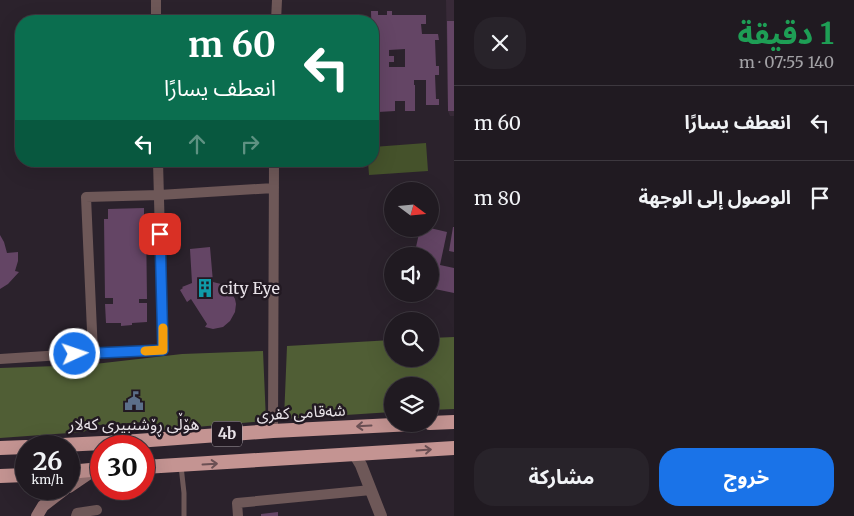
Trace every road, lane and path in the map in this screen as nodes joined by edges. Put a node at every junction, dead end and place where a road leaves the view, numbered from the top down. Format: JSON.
{"nodes":[{"id":1,"x":156,"y":0,"type":"edge"},
{"id":2,"x":277,"y":0,"type":"edge"},
{"id":3,"x":156,"y":15,"type":"edge"},
{"id":4,"x":276,"y":15,"type":"edge"},
{"id":5,"x":158,"y":167,"type":"edge"},
{"id":6,"x":274,"y":167,"type":"edge"},
{"id":7,"x":274,"y":188,"type":"junction"},
{"id":8,"x":159,"y":194,"type":"junction"},
{"id":9,"x":94,"y":353,"type":"junction"},
{"id":10,"x":0,"y":358,"type":"edge"},
{"id":11,"x":454,"y":422,"type":"edge"},
{"id":12,"x":439,"y":423,"type":"edge"},
{"id":13,"x":384,"y":425,"type":"edge"},
{"id":14,"x":273,"y":431,"type":"junction"},
{"id":15,"x":155,"y":441,"type":"edge"},
{"id":16,"x":15,"y":447,"type":"edge"},
{"id":17,"x":0,"y":448,"type":"edge"},
{"id":18,"x":454,"y":448,"type":"edge"},
{"id":19,"x":355,"y":455,"type":"junction"},
{"id":20,"x":181,"y":465,"type":"junction"},
{"id":21,"x":155,"y":466,"type":"edge"},
{"id":22,"x":15,"y":475,"type":"edge"},
{"id":23,"x":0,"y":476,"type":"edge"},
{"id":24,"x":371,"y":490,"type":"junction"},
{"id":25,"x":51,"y":500,"type":"edge"},
{"id":26,"x":97,"y":510,"type":"dead end"},
{"id":27,"x":37,"y":516,"type":"edge"},
{"id":28,"x":76,"y":516,"type":"edge"},
{"id":29,"x":184,"y":516,"type":"edge"},
{"id":30,"x":238,"y":516,"type":"edge"},
{"id":31,"x":381,"y":516,"type":"edge"}],
"edges":[{"from":1,"to":3,"type":"street"},
{"from":2,"to":4,"type":"street"},
{"from":5,"to":8,"type":"street"},
{"from":6,"to":7,"type":"street"},
{"from":7,"to":8,"type":"street"},
{"from":7,"to":14,"type":"street"},
{"from":8,"to":9,"type":"street"},
{"from":8,"to":9,"type":"street"},
{"from":9,"to":10,"type":"street"},
{"from":11,"to":12,"type":"highway"},
{"from":13,"to":14,"type":"highway","name":"شەقامی کفری","number":"4b","one_way":true},
{"from":14,"to":15,"type":"highway","name":"شەقامی کفری","number":"4b"},
{"from":16,"to":17,"type":"highway"},
{"from":19,"to":18,"type":"highway","number":"4b","one_way":true},
{"from":20,"to":19,"type":"highway","number":"4b","one_way":true},
{"from":19,"to":24,"type":"street"},
{"from":20,"to":21,"type":"highway","number":"4b"},
{"from":20,"to":29,"type":"lane"},
{"from":22,"to":23,"type":"highway"},
{"from":24,"to":30,"type":"street"},
{"from":24,"to":31,"type":"street"},
{"from":25,"to":27,"type":"main road"},
{"from":26,"to":28,"type":"street"}]}
